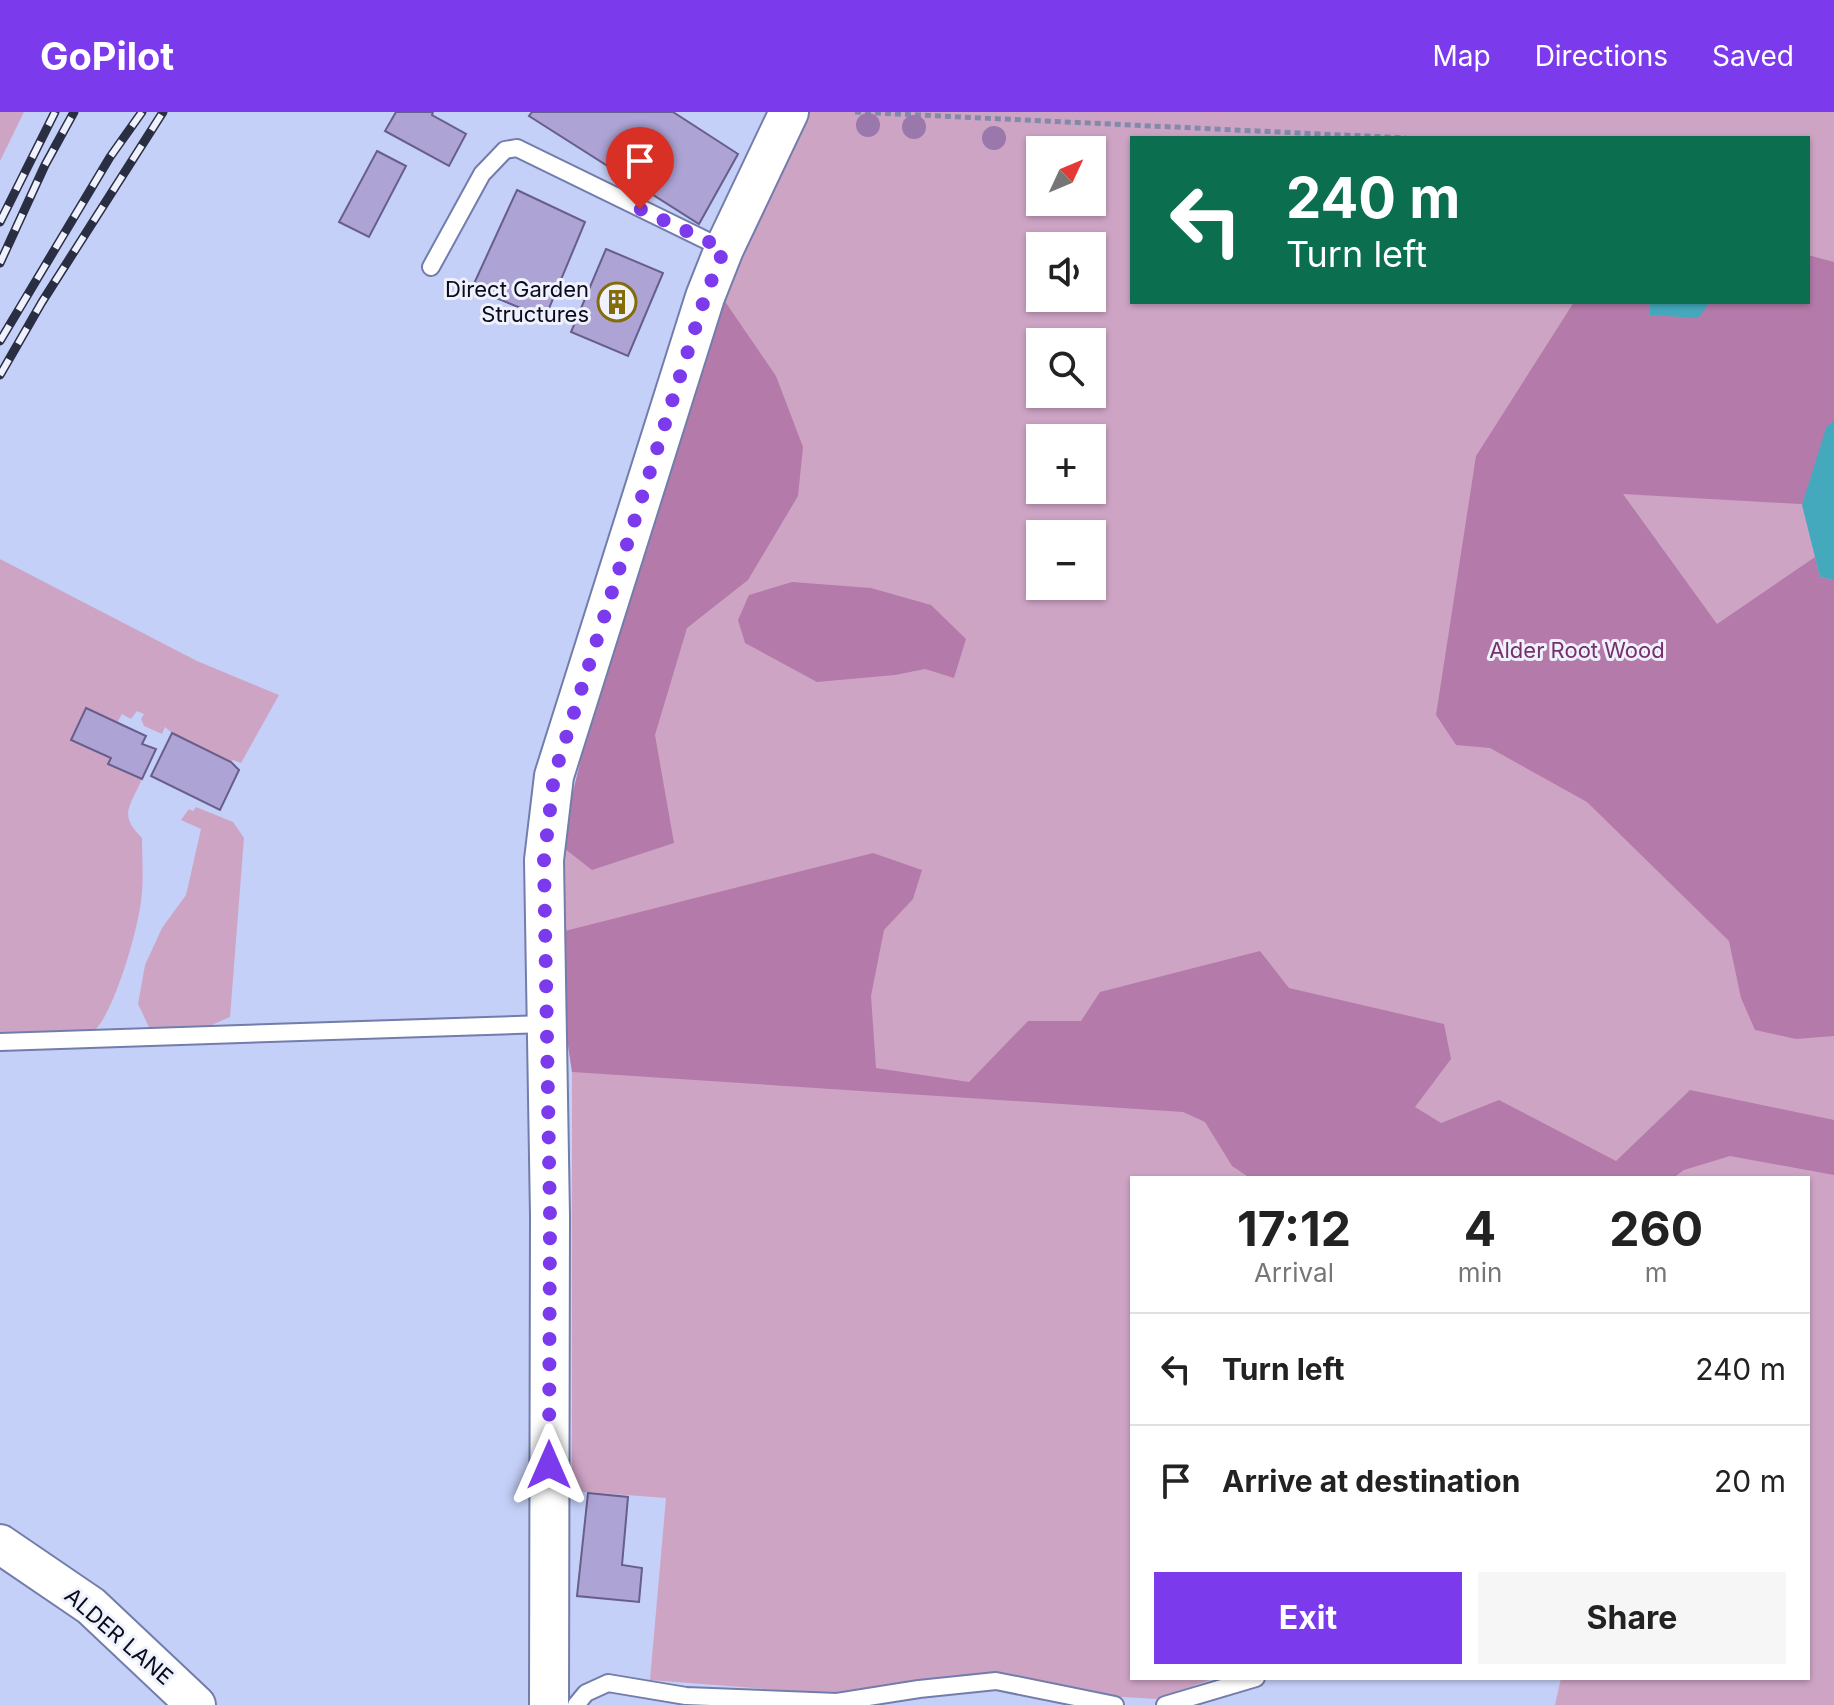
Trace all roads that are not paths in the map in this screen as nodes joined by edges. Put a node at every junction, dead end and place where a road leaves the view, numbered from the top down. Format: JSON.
{"nodes":[{"id":1,"x":789,"y":112,"type":"edge"},
{"id":2,"x":724,"y":249,"type":"junction"},
{"id":3,"x":431,"y":267,"type":"dead end"},
{"id":4,"x":545,"y":1024,"type":"junction"},
{"id":5,"x":0,"y":1042,"type":"edge"},
{"id":6,"x":0,"y":1544,"type":"edge"},
{"id":7,"x":1249,"y":1680,"type":"edge"},
{"id":8,"x":196,"y":1705,"type":"edge"},
{"id":9,"x":549,"y":1705,"type":"edge"},
{"id":10,"x":576,"y":1705,"type":"edge"},
{"id":11,"x":1115,"y":1705,"type":"edge"},
{"id":12,"x":1165,"y":1705,"type":"edge"}],
"edges":[{"from":1,"to":2,"type":"street"},
{"from":2,"to":3,"type":"lane"},
{"from":2,"to":4,"type":"street"},
{"from":4,"to":5,"type":"lane"},
{"from":4,"to":9,"type":"street"},
{"from":6,"to":8,"type":"street","name":"ALDER LANE"},
{"from":7,"to":12,"type":"lane"},
{"from":10,"to":11,"type":"lane"}]}
